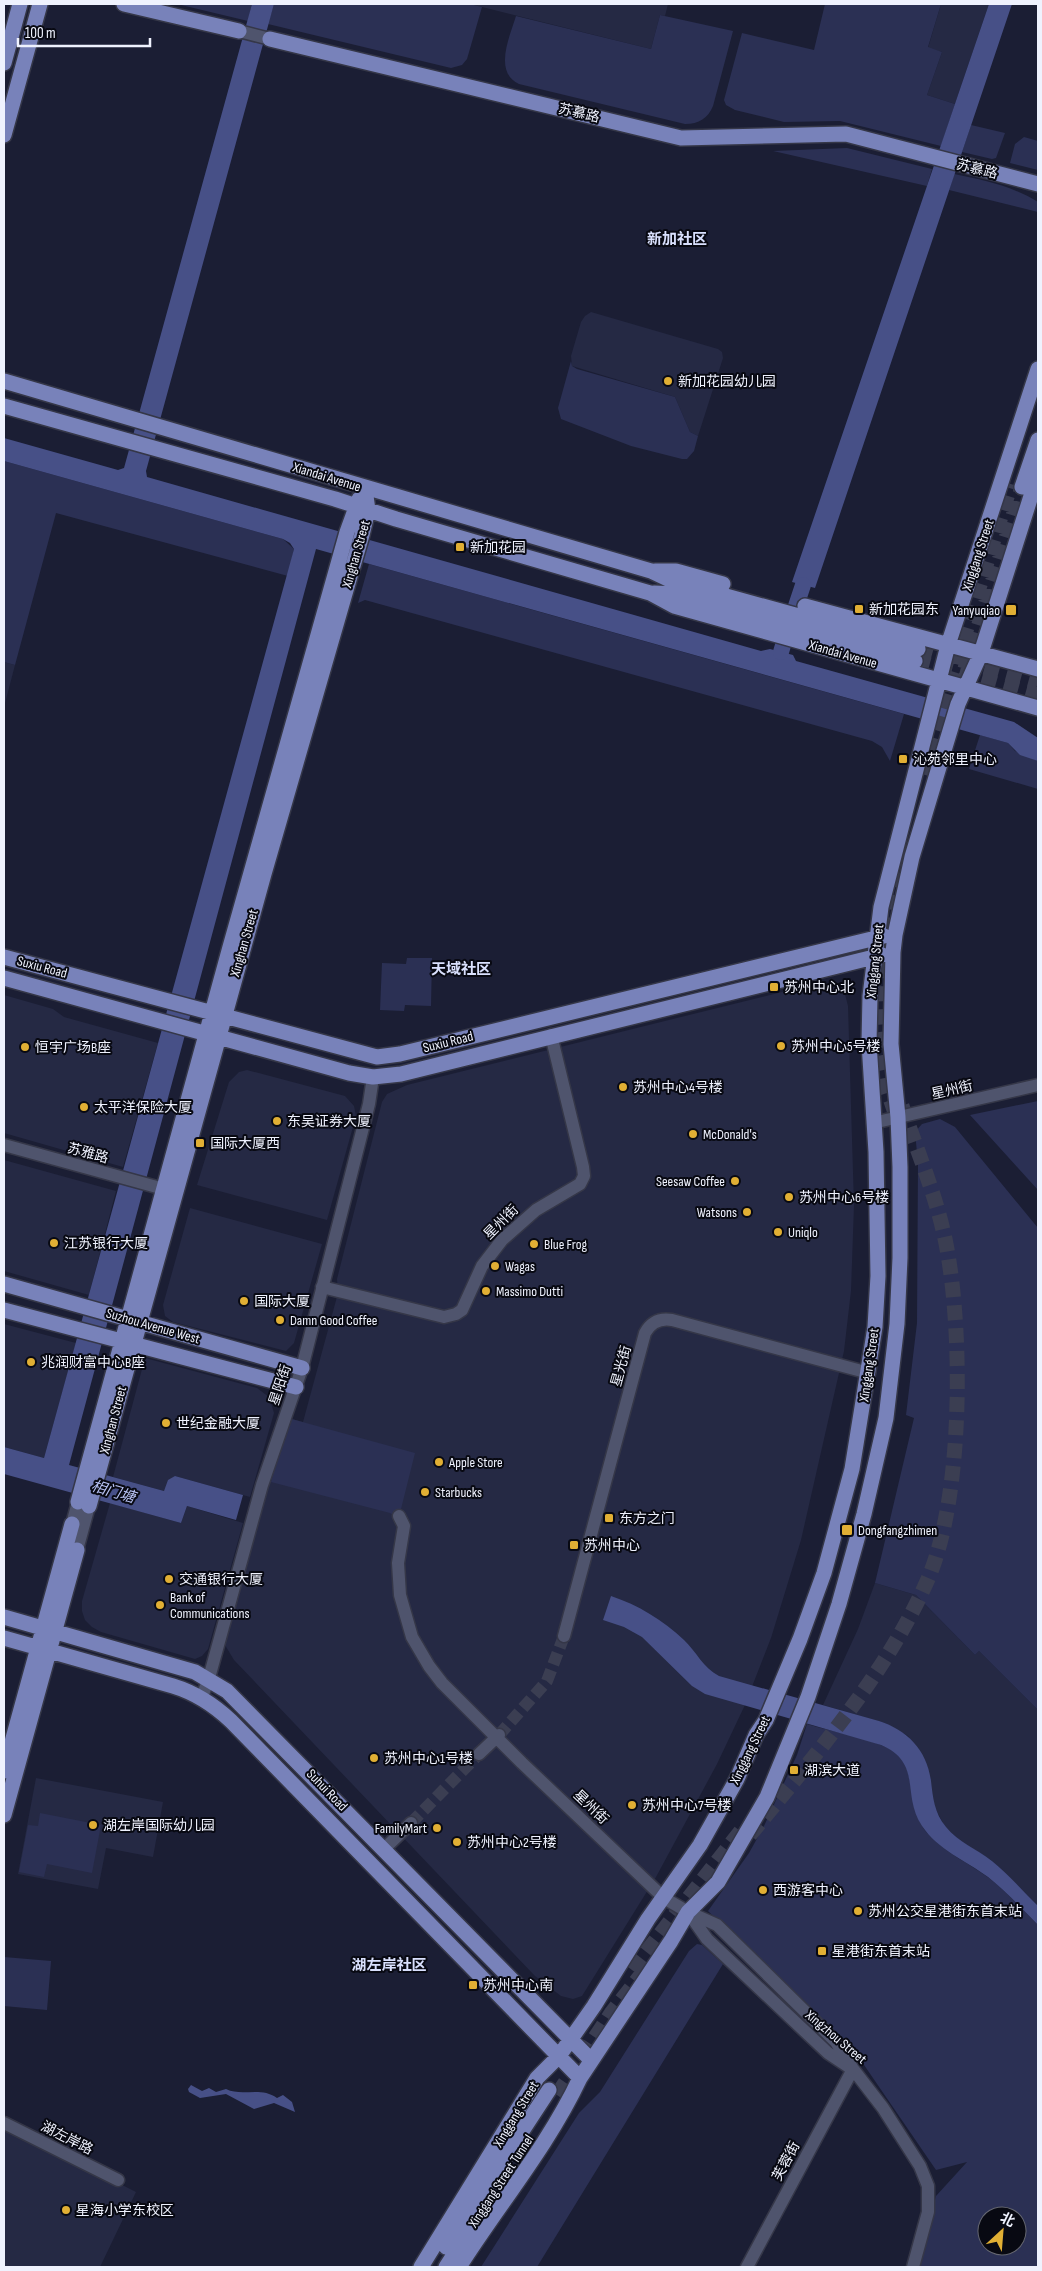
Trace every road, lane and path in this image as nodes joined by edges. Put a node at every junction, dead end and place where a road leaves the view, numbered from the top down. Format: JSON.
{"nodes":[{"id":1,"x":20,"y":4,"type":"edge"},
{"id":2,"x":40,"y":4,"type":"edge"},
{"id":3,"x":124,"y":4,"type":"edge"},
{"id":4,"x":239,"y":32,"type":"joint"},
{"id":5,"x":270,"y":39,"type":"joint"},
{"id":6,"x":4,"y":63,"type":"edge"},
{"id":7,"x":4,"y":136,"type":"edge"},
{"id":8,"x":1038,"y":184,"type":"edge"},
{"id":9,"x":1038,"y":369,"type":"edge"},
{"id":10,"x":4,"y":381,"type":"edge"},
{"id":11,"x":1038,"y":401,"type":"edge"},
{"id":12,"x":4,"y":406,"type":"edge"},
{"id":13,"x":1038,"y":440,"type":"edge"},
{"id":14,"x":1038,"y":474,"type":"edge"},
{"id":15,"x":366,"y":489,"type":"junction"},
{"id":16,"x":362,"y":508,"type":"junction"},
{"id":17,"x":651,"y":571,"type":"junction"},
{"id":18,"x":650,"y":593,"type":"junction"},
{"id":19,"x":948,"y":645,"type":"junction"},
{"id":20,"x":981,"y":653,"type":"junction"},
{"id":21,"x":1038,"y":669,"type":"edge"},
{"id":22,"x":938,"y":681,"type":"junction"},
{"id":23,"x":965,"y":689,"type":"junction"},
{"id":24,"x":1038,"y":708,"type":"edge"},
{"id":25,"x":895,"y":934,"type":"junction"},
{"id":26,"x":876,"y":937,"type":"junction"},
{"id":27,"x":893,"y":952,"type":"junction"},
{"id":28,"x":4,"y":957,"type":"edge"},
{"id":29,"x":874,"y":958,"type":"junction"},
{"id":30,"x":4,"y":978,"type":"edge"},
{"id":31,"x":212,"y":1013,"type":"junction"},
{"id":32,"x":206,"y":1033,"type":"junction"},
{"id":33,"x":551,"y":1036,"type":"junction"},
{"id":34,"x":373,"y":1077,"type":"junction"},
{"id":35,"x":1038,"y":1085,"type":"edge"},
{"id":36,"x":898,"y":1118,"type":"junction"},
{"id":37,"x":873,"y":1123,"type":"junction"},
{"id":38,"x":4,"y":1145,"type":"edge"},
{"id":39,"x":164,"y":1189,"type":"junction"},
{"id":40,"x":4,"y":1284,"type":"edge"},
{"id":41,"x":322,"y":1287,"type":"junction"},
{"id":42,"x":4,"y":1310,"type":"edge"},
{"id":43,"x":128,"y":1319,"type":"junction"},
{"id":44,"x":122,"y":1342,"type":"junction"},
{"id":45,"x":302,"y":1368,"type":"junction"},
{"id":46,"x":869,"y":1373,"type":"junction"},
{"id":47,"x":296,"y":1387,"type":"junction"},
{"id":48,"x":84,"y":1504,"type":"junction"},
{"id":49,"x":399,"y":1516,"type":"dead end"},
{"id":50,"x":72,"y":1524,"type":"joint"},
{"id":51,"x":77,"y":1550,"type":"joint"},
{"id":52,"x":4,"y":1617,"type":"edge"},
{"id":53,"x":49,"y":1629,"type":"junction"},
{"id":54,"x":564,"y":1636,"type":"tunnel mouth"},
{"id":55,"x":4,"y":1638,"type":"edge"},
{"id":56,"x":44,"y":1649,"type":"junction"},
{"id":57,"x":209,"y":1678,"type":"junction"},
{"id":58,"x":202,"y":1697,"type":"junction"},
{"id":59,"x":498,"y":1736,"type":"junction"},
{"id":60,"x":479,"y":1754,"type":"tunnel mouth"},
{"id":61,"x":4,"y":1771,"type":"edge"},
{"id":62,"x":4,"y":1815,"type":"edge"},
{"id":63,"x":411,"y":1822,"type":"tunnel mouth"},
{"id":64,"x":384,"y":1849,"type":"junction"},
{"id":65,"x":664,"y":1898,"type":"junction"},
{"id":66,"x":688,"y":1912,"type":"junction"},
{"id":67,"x":570,"y":2039,"type":"junction"},
{"id":68,"x":558,"y":2056,"type":"junction"},
{"id":69,"x":591,"y":2060,"type":"junction"},
{"id":70,"x":853,"y":2069,"type":"junction"},
{"id":71,"x":580,"y":2078,"type":"junction"},
{"id":72,"x":4,"y":2123,"type":"edge"},
{"id":73,"x":118,"y":2180,"type":"dead end"},
{"id":74,"x":421,"y":2267,"type":"edge"},
{"id":75,"x":433,"y":2267,"type":"edge"},
{"id":76,"x":446,"y":2267,"type":"edge"},
{"id":77,"x":459,"y":2267,"type":"edge"},
{"id":78,"x":747,"y":2267,"type":"edge"},
{"id":79,"x":913,"y":2267,"type":"edge"}],
"edges":[{"from":1,"to":6,"type":"main road"},
{"from":2,"to":7,"type":"main road"},
{"from":3,"to":4,"type":"main road","name":"苏慕路"},
{"from":4,"to":5,"type":"street","name":"苏慕路"},
{"from":5,"to":8,"type":"main road","name":"苏慕路"},
{"from":9,"to":19,"type":"main road","name":"Xinggang Street"},
{"from":10,"to":15,"type":"main road","name":"Xiandai Avenue"},
{"from":11,"to":13,"type":"main road"},
{"from":12,"to":16,"type":"main road","name":"Xiandai Avenue"},
{"from":14,"to":20,"type":"main road","name":"Xinggang Street"},
{"from":15,"to":16,"type":"main road","name":"Xinghan Street"},
{"from":15,"to":17,"type":"main road","name":"Xiandai Avenue"},
{"from":16,"to":18,"type":"main road","name":"Xiandai Avenue"},
{"from":16,"to":31,"type":"main road","name":"Xinghan Street"},
{"from":17,"to":18,"type":"main road","name":"Xiandai Avenue"},
{"from":17,"to":19,"type":"main road","name":"Xiandai Avenue"},
{"from":18,"to":22,"type":"main road","name":"Xiandai Avenue"},
{"from":19,"to":20,"type":"main road","name":"Xiandai Avenue"},
{"from":19,"to":22,"type":"main road","name":"Xinggang Street"},
{"from":20,"to":21,"type":"main road","name":"Xiandai Avenue"},
{"from":20,"to":23,"type":"main road","name":"Xinggang Street"},
{"from":22,"to":23,"type":"main road","name":"Xiandai Avenue"},
{"from":22,"to":26,"type":"main road","name":"Xinggang Street"},
{"from":23,"to":24,"type":"main road","name":"Xiandai Avenue"},
{"from":23,"to":25,"type":"main road","name":"Xinggang Street"},
{"from":25,"to":26,"type":"main road","name":"Suxiu Road"},
{"from":25,"to":27,"type":"main road","name":"Xinggang Street"},
{"from":26,"to":29,"type":"main road","name":"Xinggang Street"},
{"from":26,"to":31,"type":"main road","name":"Suxiu Road"},
{"from":27,"to":29,"type":"main road","name":"Suxiu Road"},
{"from":27,"to":36,"type":"main road","name":"Xinggang Street"},
{"from":28,"to":31,"type":"main road","name":"Suxiu Road"},
{"from":29,"to":33,"type":"main road","name":"Suxiu Road"},
{"from":29,"to":37,"type":"main road","name":"Xinggang Street"},
{"from":30,"to":32,"type":"main road","name":"Suxiu Road"},
{"from":31,"to":32,"type":"main road","name":"Xinghan Street"},
{"from":32,"to":34,"type":"main road","name":"Suxiu Road"},
{"from":32,"to":39,"type":"main road","name":"Xinghan Street"},
{"from":32,"to":43,"type":"main road","name":"Xinghan Street"},
{"from":33,"to":34,"type":"main road","name":"Suxiu Road"},
{"from":33,"to":41,"type":"street","name":"星州街"},
{"from":34,"to":41,"type":"street","name":"星阳街"},
{"from":35,"to":36,"type":"street","name":"星州街"},
{"from":36,"to":37,"type":"street","name":"星州街"},
{"from":36,"to":66,"type":"main road","name":"Xinggang Street"},
{"from":37,"to":46,"type":"main road","name":"Xinggang Street"},
{"from":38,"to":39,"type":"street","name":"苏雅路"},
{"from":39,"to":43,"type":"main road","name":"Xinghan Street"},
{"from":40,"to":43,"type":"main road","name":"Suzhou Avenue West"},
{"from":41,"to":45,"type":"street","name":"星阳街"},
{"from":42,"to":44,"type":"main road","name":"Suzhou Avenue West"},
{"from":43,"to":44,"type":"main road","name":"Xinghan Street"},
{"from":43,"to":45,"type":"main road","name":"Suzhou Avenue West"},
{"from":44,"to":47,"type":"main road","name":"Suzhou Avenue West"},
{"from":44,"to":48,"type":"main road","name":"Xinghan Street"},
{"from":45,"to":47,"type":"street","name":"星阳街"},
{"from":46,"to":54,"type":"street","name":"星光街"},
{"from":46,"to":65,"type":"main road","name":"Xinggang Street"},
{"from":47,"to":57,"type":"street","name":"星阳街"},
{"from":48,"to":50,"type":"street","name":"Xinghan Street"},
{"from":48,"to":51,"type":"street","name":"Xinghan Street"},
{"from":49,"to":59,"type":"street","name":"星州街"},
{"from":50,"to":53,"type":"main road","name":"Xinghan Street"},
{"from":51,"to":53,"type":"main road","name":"Xinghan Street"},
{"from":52,"to":53,"type":"main road","name":"Suhui Road"},
{"from":53,"to":56,"type":"main road","name":"Xinghan Street"},
{"from":53,"to":57,"type":"main road","name":"Suhui Road"},
{"from":55,"to":56,"type":"main road","name":"Suhui Road"},
{"from":56,"to":58,"type":"main road","name":"Suhui Road"},
{"from":56,"to":61,"type":"main road","name":"Xinghan Street"},
{"from":56,"to":62,"type":"main road","name":"Xinghan Street"},
{"from":57,"to":58,"type":"street","name":"星阳街"},
{"from":57,"to":64,"type":"main road","name":"Suhui Road"},
{"from":58,"to":68,"type":"main road","name":"Suhui Road"},
{"from":59,"to":60,"type":"street"},
{"from":59,"to":65,"type":"street","name":"星州街"},
{"from":63,"to":64,"type":"street"},
{"from":64,"to":67,"type":"main road","name":"Suhui Road"},
{"from":65,"to":66,"type":"street","name":"星州街"},
{"from":65,"to":67,"type":"main road","name":"Xinggang Street"},
{"from":66,"to":69,"type":"main road","name":"Xinggang Street"},
{"from":66,"to":70,"type":"street","name":"Xingzhou Street"},
{"from":67,"to":68,"type":"main road","name":"Xinggang Street"},
{"from":67,"to":69,"type":"main road","name":"Suhui Road"},
{"from":68,"to":71,"type":"main road","name":"Suhui Road"},
{"from":68,"to":74,"type":"main road","name":"Xinggang Street"},
{"from":69,"to":71,"type":"main road","name":"Xinggang Street"},
{"from":70,"to":78,"type":"street","name":"芙蓉街"},
{"from":70,"to":79,"type":"street","name":"Xingzhou Street"},
{"from":71,"to":77,"type":"main road","name":"Xinggang Street"},
{"from":72,"to":73,"type":"street","name":"湖左岸路"},
{"from":75,"to":76,"type":"main road","name":"Xinggang Street Tunnel"}]}
